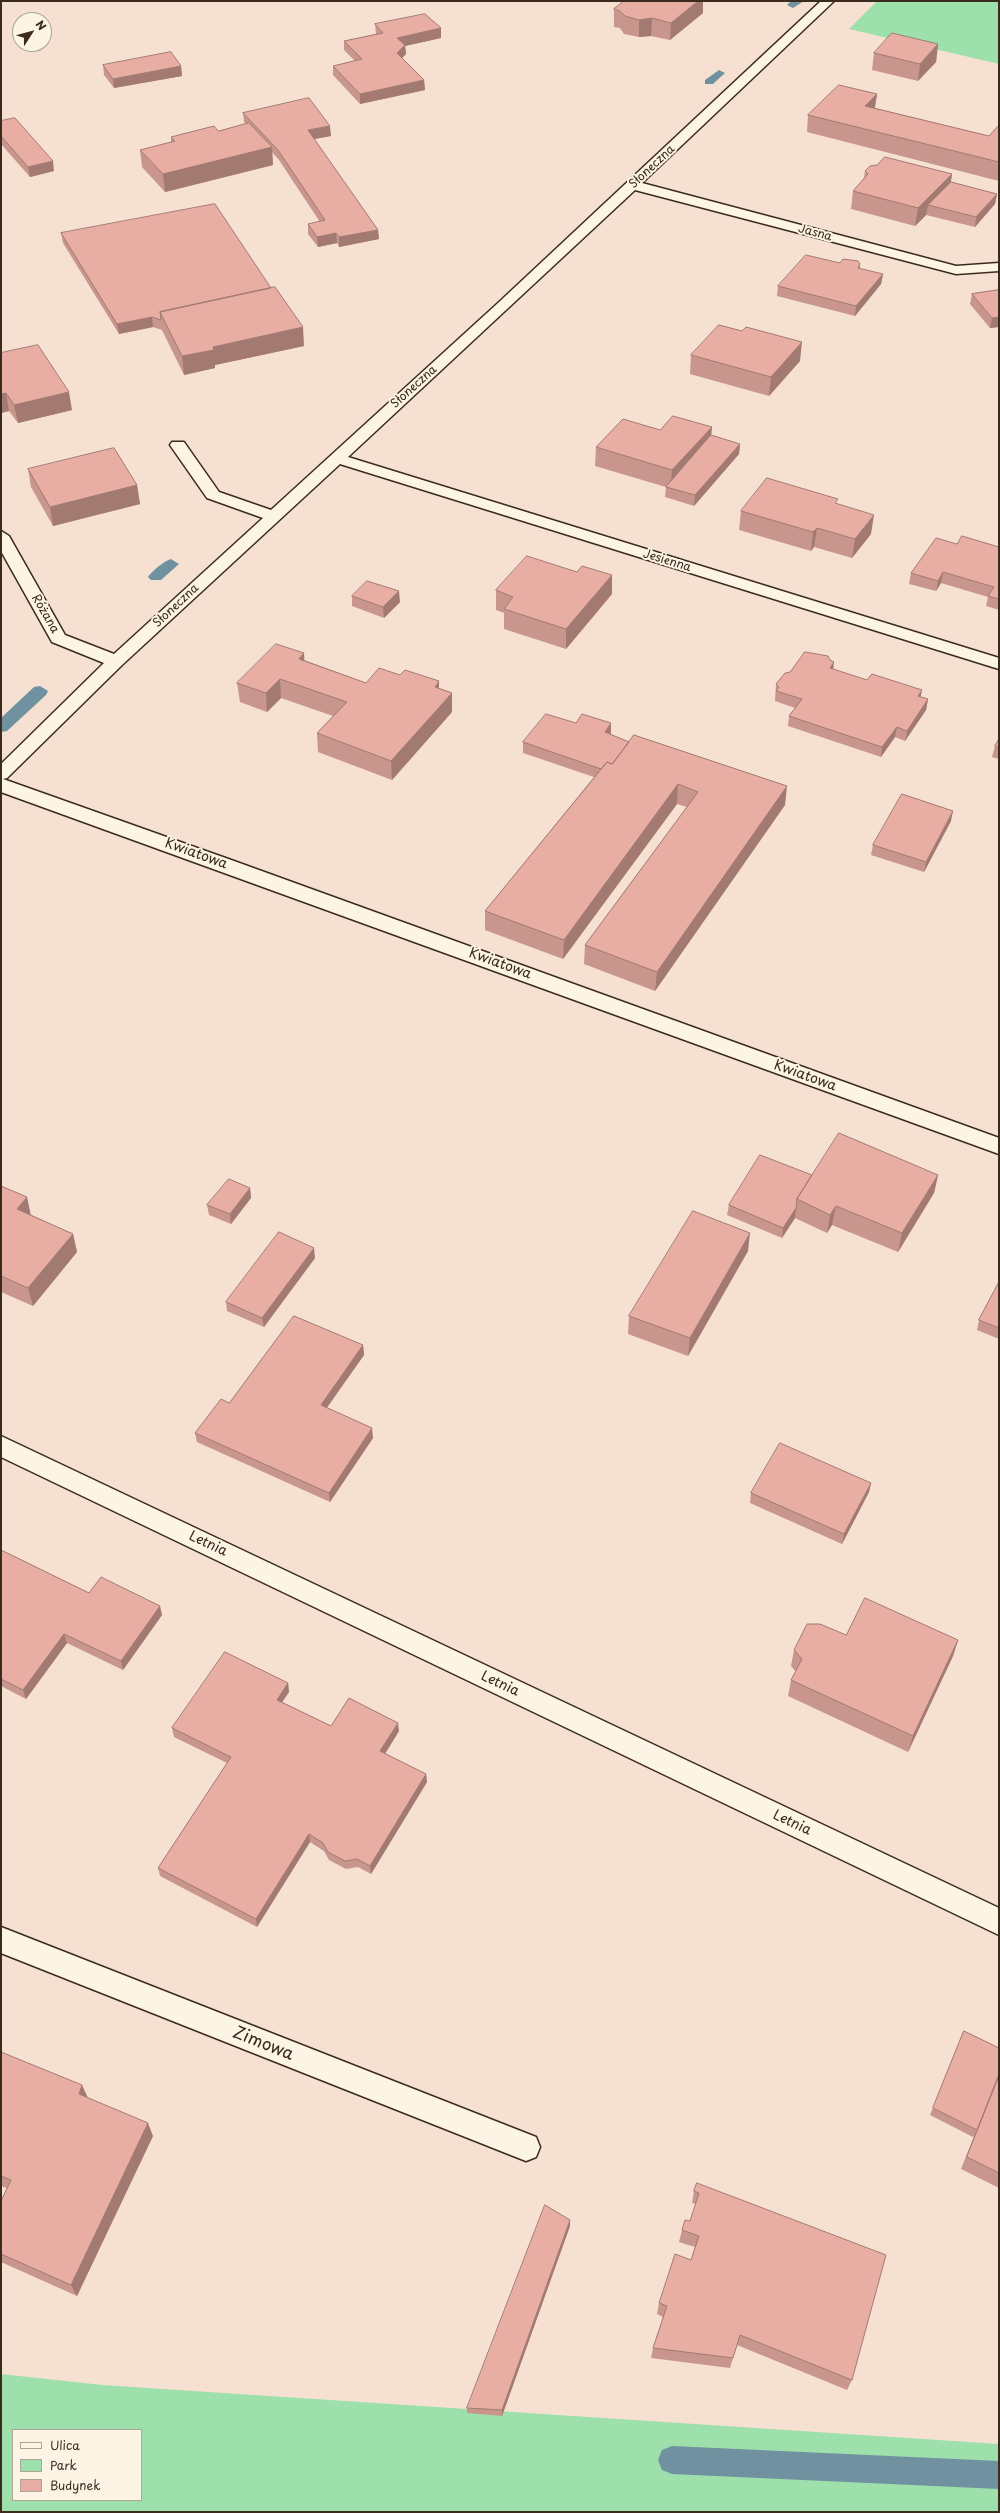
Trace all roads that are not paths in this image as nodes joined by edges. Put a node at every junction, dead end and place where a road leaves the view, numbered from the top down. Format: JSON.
{"nodes":[{"id":1,"x":828,"y":1,"type":"edge"},
{"id":2,"x":633,"y":185,"type":"junction"},
{"id":3,"x":999,"y":267,"type":"edge"},
{"id":4,"x":178,"y":445,"type":"dead end"},
{"id":5,"x":336,"y":458,"type":"junction"},
{"id":6,"x":273,"y":516,"type":"junction"},
{"id":7,"x":1,"y":536,"type":"edge"},
{"id":8,"x":116,"y":661,"type":"junction"},
{"id":9,"x":999,"y":664,"type":"edge"},
{"id":10,"x":1,"y":774,"type":"edge"},
{"id":11,"x":1,"y":785,"type":"edge"},
{"id":12,"x":999,"y":1146,"type":"edge"},
{"id":13,"x":1,"y":1446,"type":"edge"},
{"id":14,"x":999,"y":1922,"type":"edge"},
{"id":15,"x":1,"y":1940,"type":"edge"},
{"id":16,"x":526,"y":2147,"type":"dead end"}],
"edges":[{"from":1,"to":2,"type":"street","name":"Słoneczna"},
{"from":2,"to":3,"type":"street","name":"Jasna"},
{"from":2,"to":5,"type":"street","name":"Słoneczna"},
{"from":4,"to":6,"type":"street"},
{"from":5,"to":6,"type":"street","name":"Słoneczna"},
{"from":5,"to":9,"type":"street","name":"Jesienna"},
{"from":6,"to":8,"type":"street","name":"Słoneczna"},
{"from":7,"to":8,"type":"street","name":"Różana"},
{"from":8,"to":10,"type":"street","name":"Słoneczna"},
{"from":11,"to":12,"type":"street","name":"Kwiatowa"},
{"from":13,"to":14,"type":"street","name":"Letnia"},
{"from":15,"to":16,"type":"street","name":"Zimowa"}]}
